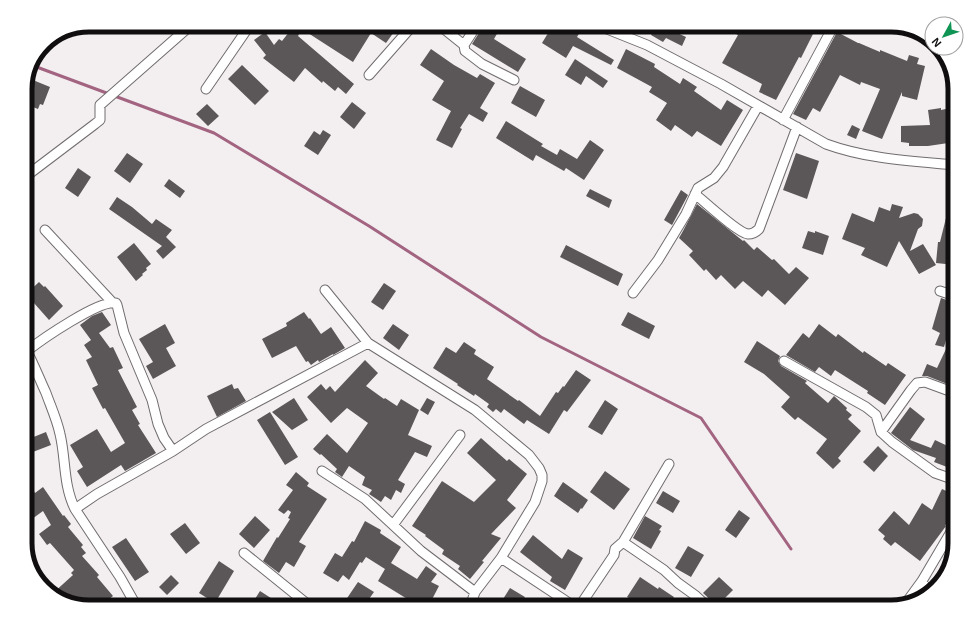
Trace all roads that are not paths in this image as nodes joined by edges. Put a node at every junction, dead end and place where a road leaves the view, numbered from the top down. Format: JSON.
{"nodes":[{"id":1,"x":183,"y":32,"type":"edge"},
{"id":2,"x":245,"y":32,"type":"edge"},
{"id":3,"x":407,"y":32,"type":"edge"},
{"id":4,"x":448,"y":32,"type":"edge"},
{"id":5,"x":472,"y":32,"type":"edge"},
{"id":6,"x":619,"y":32,"type":"edge"},
{"id":7,"x":830,"y":32,"type":"edge"},
{"id":8,"x":464,"y":45,"type":"junction"},
{"id":9,"x":369,"y":75,"type":"dead end"},
{"id":10,"x":514,"y":80,"type":"dead end"},
{"id":11,"x":206,"y":89,"type":"dead end"},
{"id":12,"x":758,"y":106,"type":"junction"},
{"id":13,"x":783,"y":120,"type":"junction"},
{"id":14,"x":797,"y":128,"type":"junction"},
{"id":15,"x":948,"y":164,"type":"edge"},
{"id":16,"x":32,"y":171,"type":"edge"},
{"id":17,"x":695,"y":194,"type":"junction"},
{"id":18,"x":45,"y":230,"type":"dead end"},
{"id":19,"x":326,"y":290,"type":"dead end"},
{"id":20,"x":940,"y":291,"type":"dead end"},
{"id":21,"x":633,"y":293,"type":"dead end"},
{"id":22,"x":948,"y":294,"type":"edge"},
{"id":23,"x":112,"y":302,"type":"junction"},
{"id":24,"x":368,"y":343,"type":"junction"},
{"id":25,"x":32,"y":346,"type":"edge"},
{"id":26,"x":784,"y":361,"type":"dead end"},
{"id":27,"x":32,"y":362,"type":"edge"},
{"id":28,"x":948,"y":390,"type":"edge"},
{"id":29,"x":881,"y":432,"type":"junction"},
{"id":30,"x":460,"y":436,"type":"dead end"},
{"id":31,"x":173,"y":451,"type":"junction"},
{"id":32,"x":669,"y":464,"type":"dead end"},
{"id":33,"x":322,"y":471,"type":"dead end"},
{"id":34,"x":948,"y":478,"type":"edge"},
{"id":35,"x":75,"y":509,"type":"junction"},
{"id":36,"x":393,"y":525,"type":"junction"},
{"id":37,"x":948,"y":537,"type":"edge"},
{"id":38,"x":623,"y":542,"type":"junction"},
{"id":39,"x":244,"y":553,"type":"dead end"},
{"id":40,"x":501,"y":558,"type":"junction"},
{"id":41,"x":922,"y":581,"type":"junction"},
{"id":42,"x":926,"y":588,"type":"edge"},
{"id":43,"x":474,"y":592,"type":"junction"},
{"id":44,"x":911,"y":596,"type":"edge"},
{"id":45,"x":133,"y":600,"type":"edge"},
{"id":46,"x":302,"y":600,"type":"edge"},
{"id":47,"x":472,"y":600,"type":"edge"},
{"id":48,"x":564,"y":600,"type":"edge"},
{"id":49,"x":584,"y":600,"type":"edge"},
{"id":50,"x":700,"y":600,"type":"edge"}],
"edges":[{"from":1,"to":16,"type":"street"},
{"from":2,"to":11,"type":"street"},
{"from":3,"to":9,"type":"street"},
{"from":4,"to":8,"type":"street"},
{"from":5,"to":8,"type":"street"},
{"from":6,"to":12,"type":"street"},
{"from":7,"to":13,"type":"street"},
{"from":8,"to":10,"type":"street"},
{"from":12,"to":13,"type":"street"},
{"from":12,"to":17,"type":"street"},
{"from":13,"to":14,"type":"street"},
{"from":14,"to":15,"type":"street"},
{"from":14,"to":17,"type":"street"},
{"from":17,"to":21,"type":"street"},
{"from":18,"to":23,"type":"street"},
{"from":19,"to":24,"type":"street"},
{"from":20,"to":22,"type":"street"},
{"from":23,"to":25,"type":"street"},
{"from":23,"to":31,"type":"street"},
{"from":24,"to":31,"type":"street"},
{"from":24,"to":40,"type":"street"},
{"from":26,"to":29,"type":"street"},
{"from":27,"to":35,"type":"street"},
{"from":28,"to":29,"type":"street"},
{"from":29,"to":34,"type":"street"},
{"from":30,"to":36,"type":"street"},
{"from":31,"to":35,"type":"street"},
{"from":32,"to":38,"type":"street"},
{"from":33,"to":36,"type":"street"},
{"from":35,"to":45,"type":"street"},
{"from":36,"to":43,"type":"street"},
{"from":37,"to":41,"type":"street"},
{"from":38,"to":49,"type":"street"},
{"from":38,"to":50,"type":"street"},
{"from":39,"to":46,"type":"street"},
{"from":40,"to":43,"type":"street"},
{"from":40,"to":48,"type":"street"},
{"from":41,"to":42,"type":"street"},
{"from":41,"to":44,"type":"street"},
{"from":43,"to":47,"type":"street"}]}
